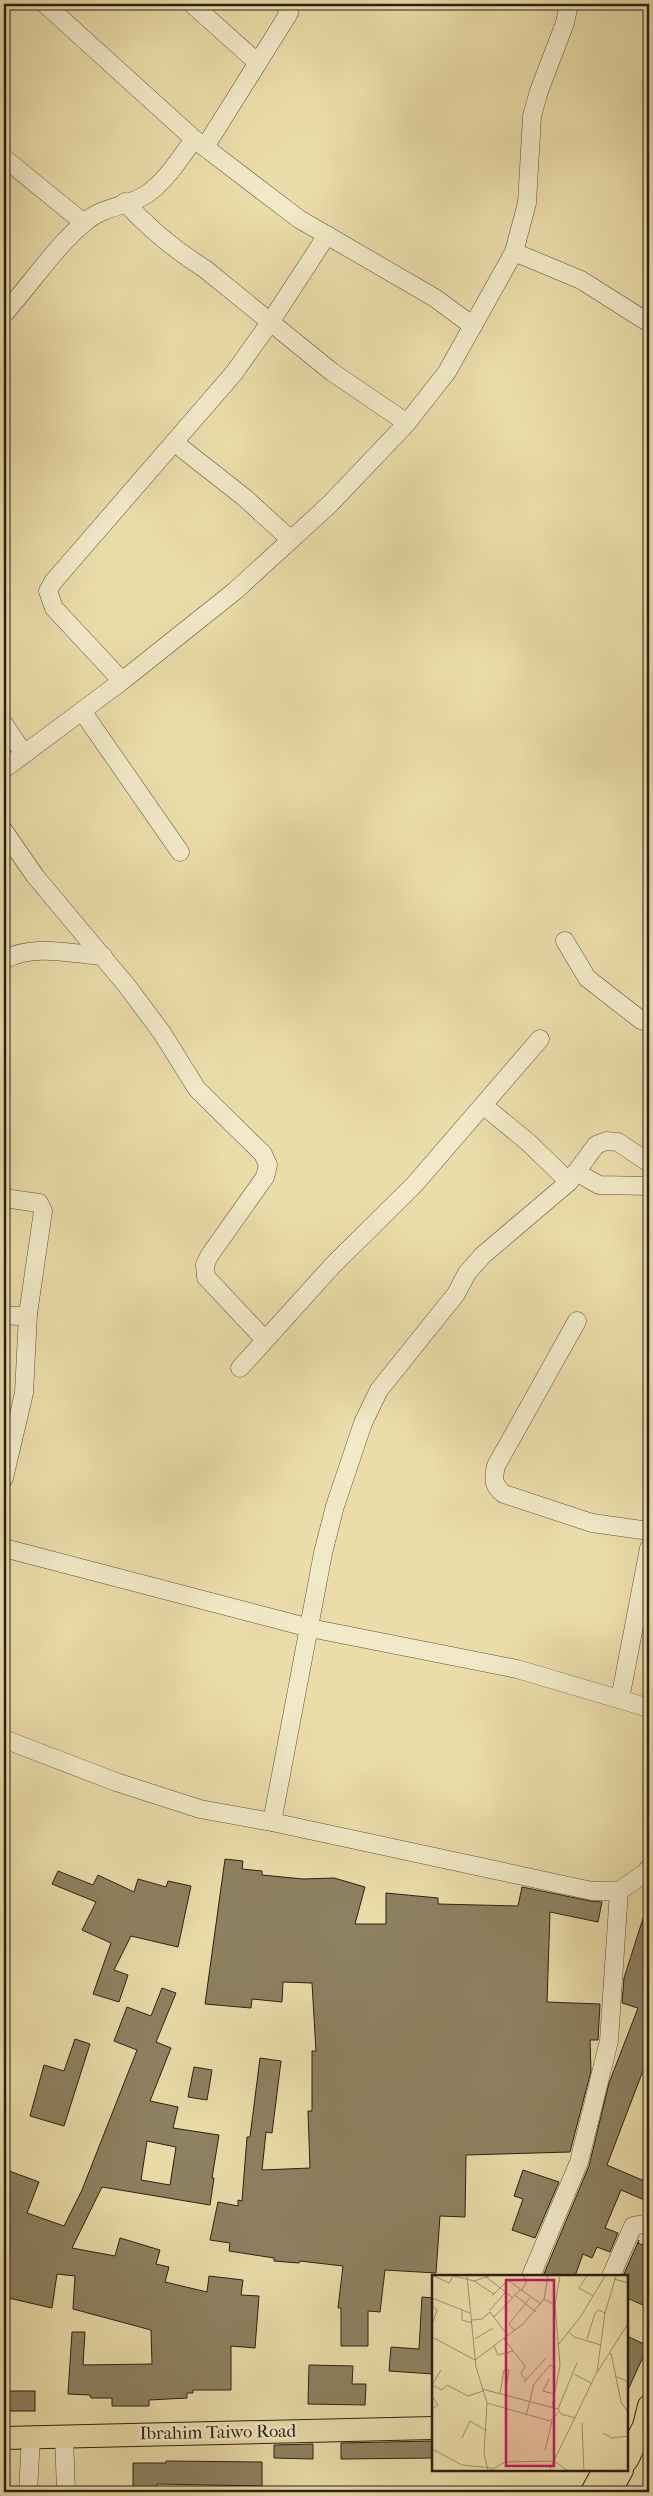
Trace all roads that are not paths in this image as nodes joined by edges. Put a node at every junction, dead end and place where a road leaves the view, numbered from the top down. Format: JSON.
{"nodes":[{"id":1,"x":45,"y":4,"type":"edge"},
{"id":2,"x":192,"y":4,"type":"edge"},
{"id":3,"x":284,"y":4,"type":"edge"},
{"id":4,"x":569,"y":4,"type":"edge"},
{"id":5,"x":258,"y":63,"type":"junction"},
{"id":6,"x":200,"y":143,"type":"junction"},
{"id":7,"x":5,"y":162,"type":"edge"},
{"id":8,"x":125,"y":202,"type":"junction"},
{"id":9,"x":84,"y":223,"type":"junction"},
{"id":10,"x":327,"y":235,"type":"junction"},
{"id":11,"x":514,"y":252,"type":"junction"},
{"id":12,"x":4,"y":314,"type":"edge"},
{"id":13,"x":271,"y":321,"type":"junction"},
{"id":14,"x":649,"y":323,"type":"edge"},
{"id":15,"x":473,"y":326,"type":"junction"},
{"id":16,"x":407,"y":423,"type":"junction"},
{"id":17,"x":175,"y":443,"type":"junction"},
{"id":18,"x":291,"y":540,"type":"junction"},
{"id":19,"x":122,"y":681,"type":"junction"},
{"id":20,"x":82,"y":711,"type":"junction"},
{"id":21,"x":4,"y":724,"type":"edge"},
{"id":22,"x":24,"y":754,"type":"junction"},
{"id":23,"x":4,"y":769,"type":"edge"},
{"id":24,"x":4,"y":831,"type":"edge"},
{"id":25,"x":180,"y":852,"type":"dead end"},
{"id":26,"x":566,"y":941,"type":"dead end"},
{"id":27,"x":103,"y":956,"type":"junction"},
{"id":28,"x":4,"y":960,"type":"edge"},
{"id":29,"x":649,"y":1023,"type":"edge"},
{"id":30,"x":540,"y":1039,"type":"dead end"},
{"id":31,"x":484,"y":1106,"type":"junction"},
{"id":32,"x":649,"y":1163,"type":"edge"},
{"id":33,"x":572,"y":1177,"type":"junction"},
{"id":34,"x":649,"y":1186,"type":"edge"},
{"id":35,"x":4,"y":1198,"type":"edge"},
{"id":36,"x":28,"y":1314,"type":"junction"},
{"id":37,"x":4,"y":1315,"type":"edge"},
{"id":38,"x":577,"y":1320,"type":"dead end"},
{"id":39,"x":266,"y":1340,"type":"junction"},
{"id":40,"x":240,"y":1368,"type":"dead end"},
{"id":41,"x":4,"y":1478,"type":"edge"},
{"id":42,"x":649,"y":1531,"type":"edge"},
{"id":43,"x":4,"y":1548,"type":"edge"},
{"id":44,"x":649,"y":1548,"type":"edge"},
{"id":45,"x":310,"y":1628,"type":"junction"},
{"id":46,"x":620,"y":1699,"type":"junction"},
{"id":47,"x":649,"y":1708,"type":"edge"},
{"id":48,"x":4,"y":1739,"type":"edge"},
{"id":49,"x":272,"y":1822,"type":"junction"},
{"id":50,"x":649,"y":1868,"type":"edge"},
{"id":51,"x":618,"y":1891,"type":"junction"},
{"id":52,"x":649,"y":2224,"type":"edge"},
{"id":53,"x":531,"y":2275,"type":"edge"},
{"id":54,"x":611,"y":2275,"type":"edge"},
{"id":55,"x":432,"y":2428,"type":"edge"},
{"id":56,"x":64,"y":2435,"type":"junction"},
{"id":57,"x":31,"y":2436,"type":"junction"},
{"id":58,"x":4,"y":2438,"type":"edge"},
{"id":59,"x":603,"y":2471,"type":"edge"},
{"id":60,"x":621,"y":2471,"type":"edge"},
{"id":61,"x":28,"y":2492,"type":"edge"},
{"id":62,"x":66,"y":2492,"type":"edge"},
{"id":63,"x":592,"y":2492,"type":"edge"},
{"id":64,"x":610,"y":2492,"type":"edge"}],
"edges":[{"from":1,"to":6,"type":"street"},
{"from":2,"to":5,"type":"street"},
{"from":3,"to":5,"type":"street"},
{"from":4,"to":11,"type":"street"},
{"from":5,"to":6,"type":"street"},
{"from":6,"to":8,"type":"street"},
{"from":6,"to":10,"type":"street"},
{"from":7,"to":9,"type":"street"},
{"from":8,"to":9,"type":"street"},
{"from":8,"to":13,"type":"street"},
{"from":9,"to":12,"type":"street"},
{"from":10,"to":13,"type":"street"},
{"from":10,"to":15,"type":"street"},
{"from":11,"to":14,"type":"street"},
{"from":11,"to":15,"type":"street"},
{"from":13,"to":16,"type":"street"},
{"from":13,"to":17,"type":"street"},
{"from":15,"to":16,"type":"street"},
{"from":16,"to":18,"type":"street"},
{"from":17,"to":18,"type":"street"},
{"from":17,"to":19,"type":"street"},
{"from":18,"to":19,"type":"street"},
{"from":19,"to":20,"type":"street"},
{"from":20,"to":22,"type":"street"},
{"from":20,"to":25,"type":"street"},
{"from":21,"to":22,"type":"street"},
{"from":22,"to":23,"type":"street"},
{"from":24,"to":27,"type":"street"},
{"from":26,"to":29,"type":"street"},
{"from":27,"to":28,"type":"street"},
{"from":27,"to":39,"type":"street"},
{"from":30,"to":31,"type":"street"},
{"from":31,"to":33,"type":"street"},
{"from":31,"to":39,"type":"street"},
{"from":32,"to":33,"type":"street"},
{"from":33,"to":34,"type":"street"},
{"from":33,"to":45,"type":"street"},
{"from":35,"to":36,"type":"street"},
{"from":36,"to":37,"type":"street"},
{"from":36,"to":41,"type":"street"},
{"from":38,"to":42,"type":"street"},
{"from":39,"to":40,"type":"street"},
{"from":43,"to":45,"type":"street"},
{"from":44,"to":46,"type":"street"},
{"from":45,"to":46,"type":"street"},
{"from":45,"to":49,"type":"street"},
{"from":46,"to":47,"type":"street"},
{"from":48,"to":49,"type":"street"},
{"from":49,"to":51,"type":"street"},
{"from":50,"to":51,"type":"street"},
{"from":51,"to":53,"type":"street"},
{"from":52,"to":54,"type":"street"},
{"from":55,"to":56,"type":"main road","name":"Ibrahim Taiwo Road"},
{"from":56,"to":57,"type":"main road","name":"Ibrahim Taiwo Road"},
{"from":56,"to":62,"type":"street"},
{"from":57,"to":58,"type":"main road","name":"Ibrahim Taiwo Road"},
{"from":57,"to":61,"type":"street"},
{"from":59,"to":63,"type":"main road"},
{"from":60,"to":64,"type":"main road"}]}
